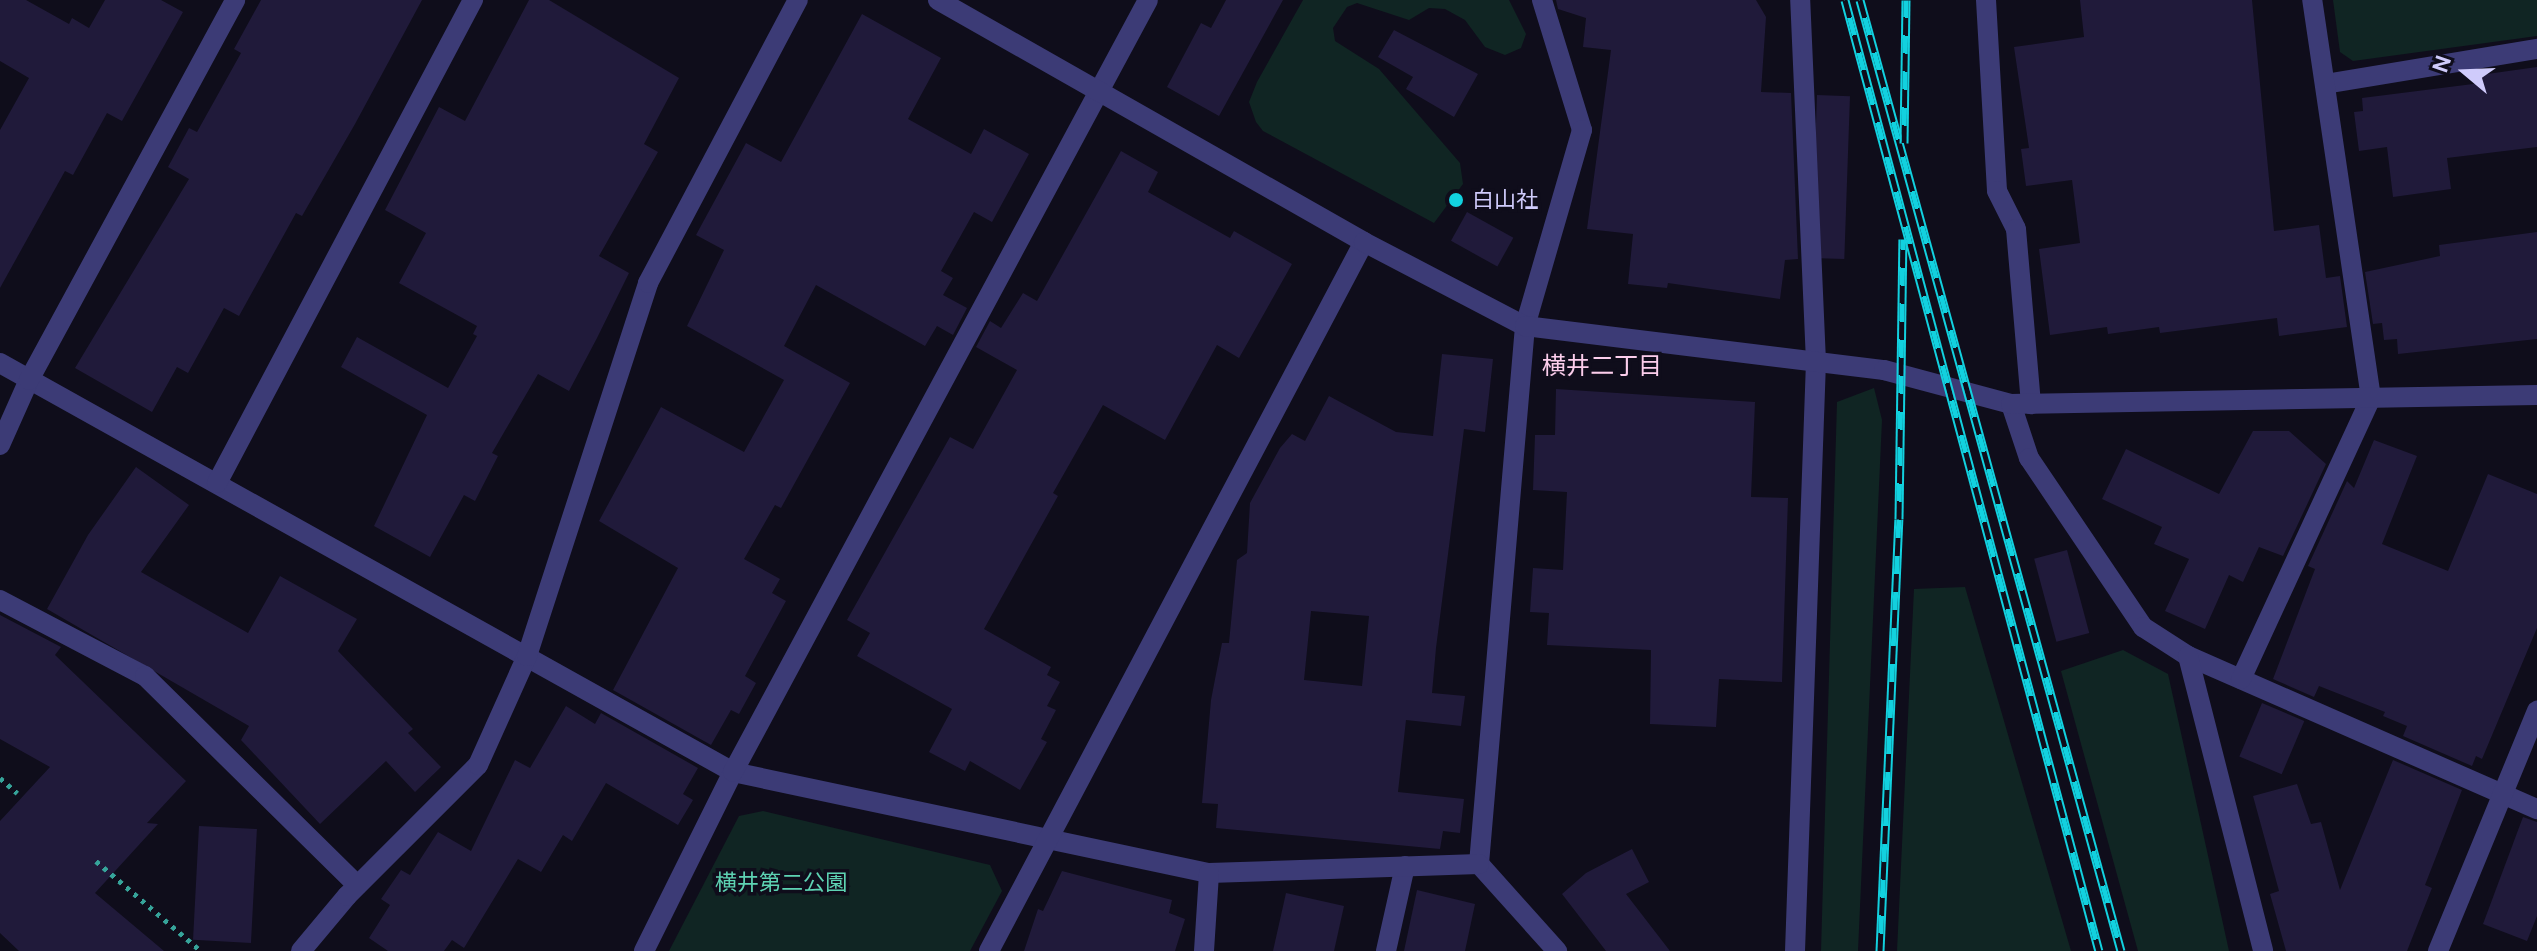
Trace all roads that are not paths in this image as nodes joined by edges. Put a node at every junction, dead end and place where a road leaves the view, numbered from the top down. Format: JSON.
{"nodes":[{"id":1,"x":235,"y":0,"type":"edge"},
{"id":2,"x":473,"y":0,"type":"edge"},
{"id":3,"x":798,"y":0,"type":"edge"},
{"id":4,"x":938,"y":0,"type":"edge"},
{"id":5,"x":1148,"y":0,"type":"edge"},
{"id":6,"x":1542,"y":0,"type":"edge"},
{"id":7,"x":1800,"y":0,"type":"edge"},
{"id":8,"x":1986,"y":0,"type":"edge"},
{"id":9,"x":2312,"y":0,"type":"edge"},
{"id":10,"x":2537,"y":49,"type":"edge"},
{"id":11,"x":2325,"y":84,"type":"junction"},
{"id":12,"x":1099,"y":93,"type":"junction"},
{"id":13,"x":1364,"y":242,"type":"junction"},
{"id":14,"x":1525,"y":326,"type":"junction"},
{"id":15,"x":1816,"y":362,"type":"junction"},
{"id":16,"x":0,"y":363,"type":"edge"},
{"id":17,"x":29,"y":380,"type":"junction"},
{"id":18,"x":2537,"y":395,"type":"edge"},
{"id":19,"x":2371,"y":398,"type":"junction"},
{"id":20,"x":2021,"y":404,"type":"junction"},
{"id":21,"x":0,"y":445,"type":"edge"},
{"id":22,"x":217,"y":483,"type":"junction"},
{"id":23,"x":0,"y":600,"type":"edge"},
{"id":24,"x":527,"y":656,"type":"junction"},
{"id":25,"x":2188,"y":656,"type":"junction"},
{"id":26,"x":2241,"y":679,"type":"junction"},
{"id":27,"x":2537,"y":711,"type":"edge"},
{"id":28,"x":733,"y":772,"type":"junction"},
{"id":29,"x":2503,"y":794,"type":"junction"},
{"id":30,"x":2537,"y":809,"type":"edge"},
{"id":31,"x":1049,"y":839,"type":"junction"},
{"id":32,"x":1479,"y":864,"type":"junction"},
{"id":33,"x":1405,"y":866,"type":"junction"},
{"id":34,"x":1209,"y":873,"type":"junction"},
{"id":35,"x":357,"y":885,"type":"junction"},
{"id":36,"x":301,"y":951,"type":"edge"},
{"id":37,"x":644,"y":951,"type":"edge"},
{"id":38,"x":989,"y":951,"type":"edge"},
{"id":39,"x":1204,"y":951,"type":"edge"},
{"id":40,"x":1386,"y":951,"type":"edge"},
{"id":41,"x":1557,"y":951,"type":"edge"},
{"id":42,"x":1795,"y":951,"type":"edge"},
{"id":43,"x":2263,"y":951,"type":"edge"},
{"id":44,"x":2438,"y":951,"type":"edge"}],
"edges":[{"from":1,"to":17,"type":"street"},
{"from":2,"to":22,"type":"street"},
{"from":3,"to":24,"type":"street"},
{"from":4,"to":12,"type":"street"},
{"from":5,"to":12,"type":"street"},
{"from":6,"to":14,"type":"street"},
{"from":7,"to":15,"type":"street"},
{"from":8,"to":20,"type":"street"},
{"from":9,"to":11,"type":"street"},
{"from":10,"to":11,"type":"street"},
{"from":11,"to":19,"type":"street"},
{"from":12,"to":13,"type":"street"},
{"from":12,"to":28,"type":"street"},
{"from":13,"to":14,"type":"street"},
{"from":13,"to":31,"type":"street"},
{"from":14,"to":15,"type":"street"},
{"from":14,"to":32,"type":"street"},
{"from":15,"to":20,"type":"street"},
{"from":15,"to":42,"type":"street"},
{"from":16,"to":17,"type":"street"},
{"from":17,"to":21,"type":"street"},
{"from":17,"to":22,"type":"street"},
{"from":18,"to":19,"type":"street"},
{"from":19,"to":20,"type":"street"},
{"from":19,"to":26,"type":"street"},
{"from":20,"to":25,"type":"street"},
{"from":22,"to":24,"type":"street"},
{"from":23,"to":35,"type":"street"},
{"from":24,"to":28,"type":"street"},
{"from":24,"to":35,"type":"street"},
{"from":25,"to":26,"type":"street"},
{"from":25,"to":43,"type":"street"},
{"from":26,"to":29,"type":"street"},
{"from":27,"to":29,"type":"street"},
{"from":28,"to":31,"type":"street"},
{"from":28,"to":37,"type":"street"},
{"from":29,"to":30,"type":"street"},
{"from":29,"to":44,"type":"street"},
{"from":31,"to":34,"type":"street"},
{"from":31,"to":38,"type":"street"},
{"from":32,"to":33,"type":"street"},
{"from":32,"to":41,"type":"street"},
{"from":33,"to":34,"type":"street"},
{"from":33,"to":40,"type":"street"},
{"from":34,"to":39,"type":"street"},
{"from":35,"to":36,"type":"street"}]}
